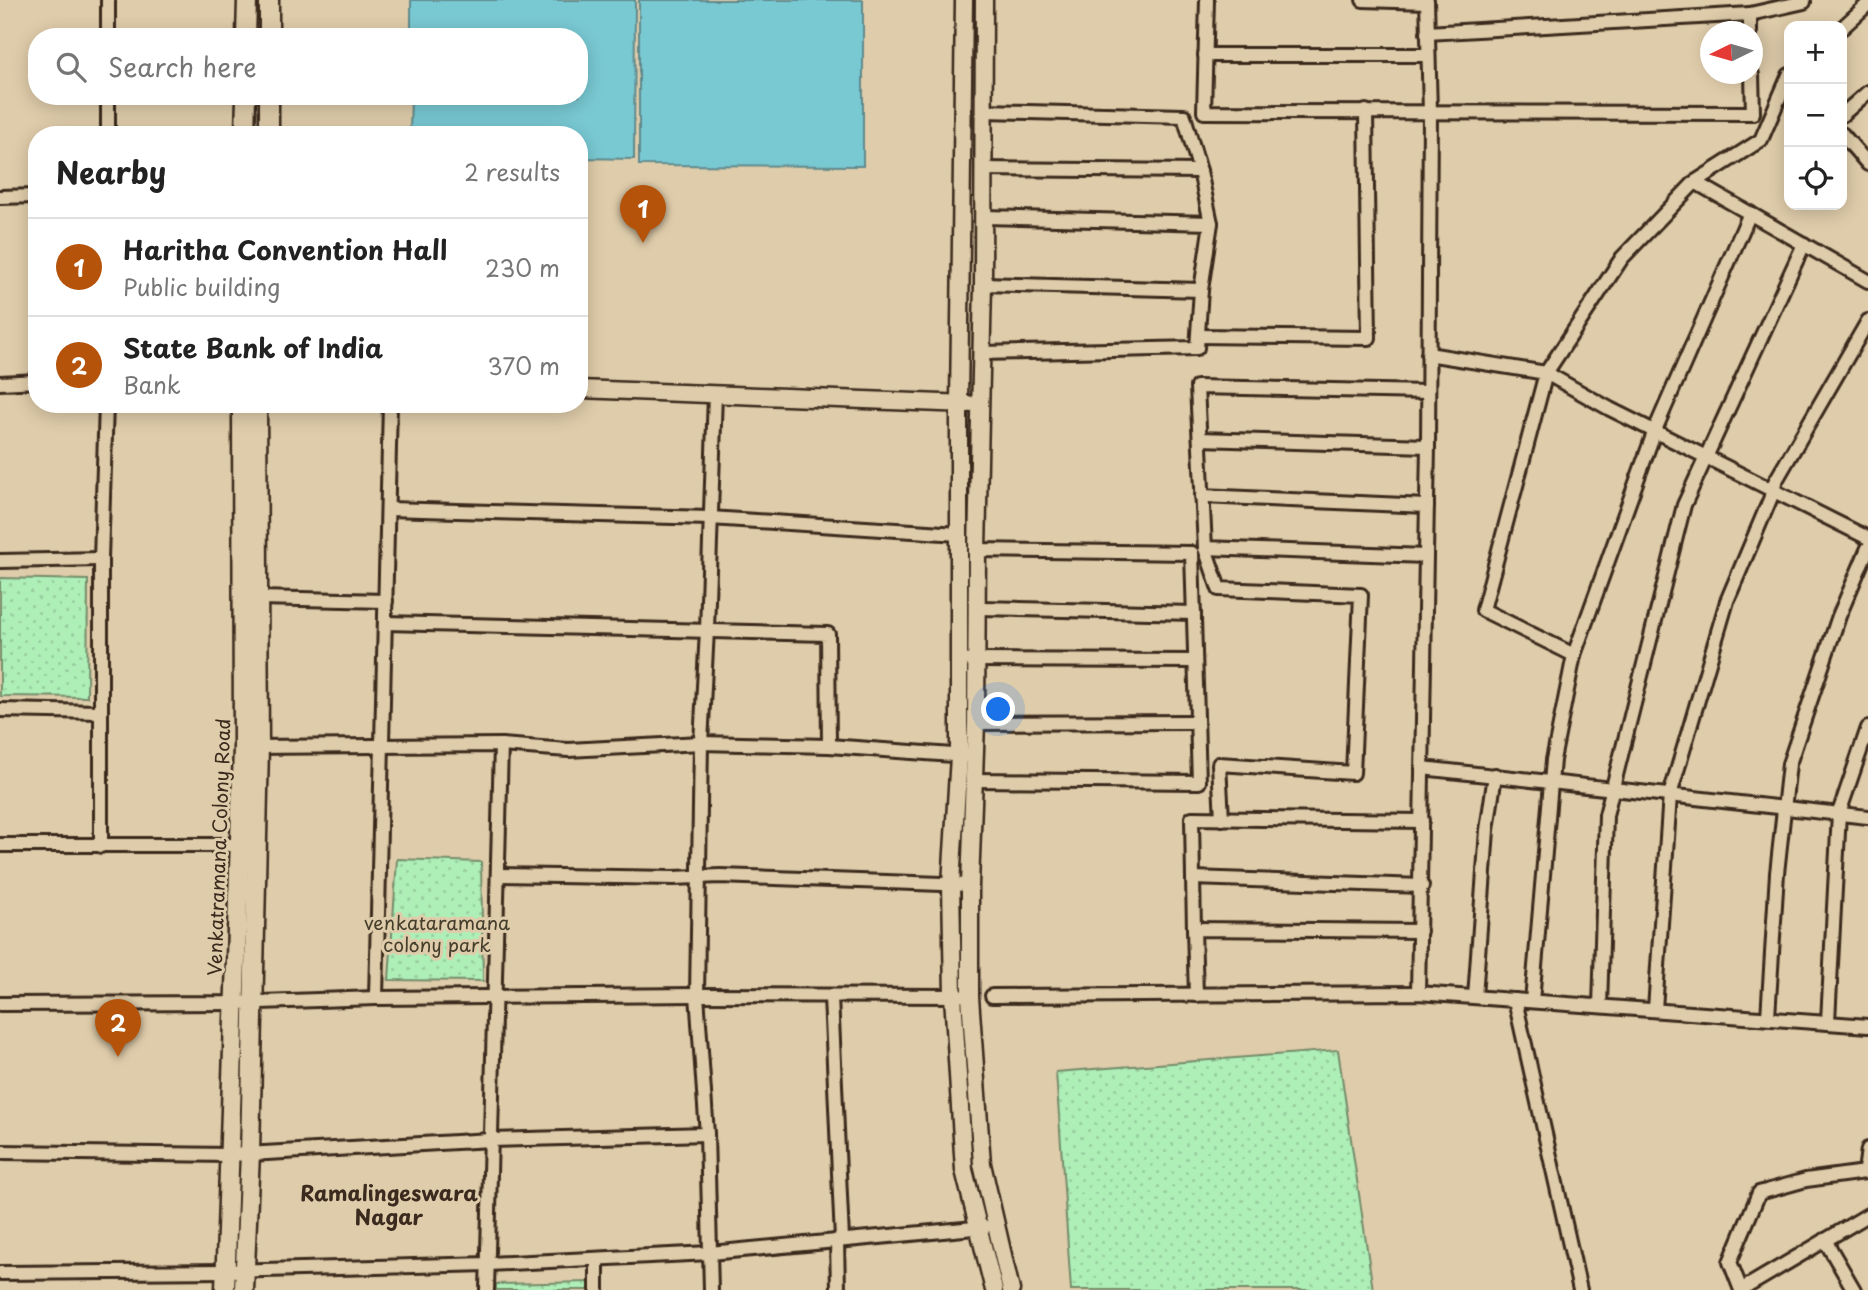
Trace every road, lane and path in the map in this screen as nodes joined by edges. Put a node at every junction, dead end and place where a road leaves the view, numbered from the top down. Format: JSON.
{"nodes":[{"id":1,"x":108,"y":0,"type":"edge"},
{"id":2,"x":247,"y":0,"type":"edge"},
{"id":3,"x":270,"y":0,"type":"edge"},
{"id":4,"x":964,"y":0,"type":"edge"},
{"id":5,"x":984,"y":0,"type":"edge"},
{"id":6,"x":1207,"y":0,"type":"edge"},
{"id":7,"x":1363,"y":0,"type":"edge"},
{"id":8,"x":1803,"y":0,"type":"edge"},
{"id":9,"x":1427,"y":1,"type":"edge"},
{"id":10,"x":1868,"y":4,"type":"edge"},
{"id":11,"x":1749,"y":14,"type":"junction"},
{"id":12,"x":1749,"y":21,"type":"edge"},
{"id":13,"x":1847,"y":23,"type":"edge"},
{"id":14,"x":108,"y":28,"type":"edge"},
{"id":15,"x":246,"y":28,"type":"edge"},
{"id":16,"x":269,"y":28,"type":"edge"},
{"id":17,"x":1427,"y":33,"type":"junction"},
{"id":18,"x":1205,"y":55,"type":"junction"},
{"id":19,"x":1428,"y":55,"type":"junction"},
{"id":20,"x":1753,"y":84,"type":"edge"},
{"id":21,"x":1785,"y":84,"type":"edge"},
{"id":22,"x":1868,"y":92,"type":"edge"},
{"id":23,"x":108,"y":105,"type":"edge"},
{"id":24,"x":246,"y":105,"type":"edge"},
{"id":25,"x":269,"y":105,"type":"edge"},
{"id":26,"x":983,"y":111,"type":"junction"},
{"id":27,"x":1366,"y":111,"type":"junction"},
{"id":28,"x":1847,"y":111,"type":"edge"},
{"id":29,"x":1430,"y":112,"type":"junction"},
{"id":30,"x":108,"y":126,"type":"edge"},
{"id":31,"x":245,"y":126,"type":"edge"},
{"id":32,"x":269,"y":126,"type":"edge"},
{"id":33,"x":1847,"y":140,"type":"edge"},
{"id":34,"x":1868,"y":164,"type":"edge"},
{"id":35,"x":982,"y":169,"type":"junction"},
{"id":36,"x":1200,"y":171,"type":"junction"},
{"id":37,"x":1695,"y":182,"type":"junction"},
{"id":38,"x":28,"y":196,"type":"edge"},
{"id":39,"x":0,"y":197,"type":"edge"},
{"id":40,"x":1750,"y":213,"type":"junction"},
{"id":41,"x":984,"y":217,"type":"junction"},
{"id":42,"x":1211,"y":223,"type":"junction"},
{"id":43,"x":1804,"y":244,"type":"junction"},
{"id":44,"x":1868,"y":282,"type":"edge"},
{"id":45,"x":983,"y":284,"type":"junction"},
{"id":46,"x":1201,"y":290,"type":"junction"},
{"id":47,"x":1868,"y":321,"type":"edge"},
{"id":48,"x":1198,"y":337,"type":"junction"},
{"id":49,"x":981,"y":353,"type":"junction"},
{"id":50,"x":1427,"y":354,"type":"junction"},
{"id":51,"x":1546,"y":373,"type":"junction"},
{"id":52,"x":28,"y":381,"type":"edge"},
{"id":53,"x":0,"y":383,"type":"edge"},
{"id":54,"x":588,"y":389,"type":"edge"},
{"id":55,"x":1428,"y":392,"type":"junction"},
{"id":56,"x":715,"y":394,"type":"junction"},
{"id":57,"x":959,"y":404,"type":"junction"},
{"id":58,"x":981,"y":405,"type":"junction"},
{"id":59,"x":106,"y":413,"type":"edge"},
{"id":60,"x":242,"y":413,"type":"edge"},
{"id":61,"x":257,"y":413,"type":"edge"},
{"id":62,"x":390,"y":413,"type":"edge"},
{"id":63,"x":1656,"y":430,"type":"junction"},
{"id":64,"x":1199,"y":439,"type":"junction"},
{"id":65,"x":1428,"y":446,"type":"junction"},
{"id":66,"x":1708,"y":456,"type":"junction"},
{"id":67,"x":1774,"y":490,"type":"junction"},
{"id":68,"x":1202,"y":496,"type":"junction"},
{"id":69,"x":1427,"y":506,"type":"junction"},
{"id":70,"x":388,"y":509,"type":"junction"},
{"id":71,"x":710,"y":518,"type":"junction"},
{"id":72,"x":959,"y":534,"type":"junction"},
{"id":73,"x":1868,"y":538,"type":"edge"},
{"id":74,"x":1205,"y":548,"type":"junction"},
{"id":75,"x":977,"y":550,"type":"junction"},
{"id":76,"x":1867,"y":550,"type":"edge"},
{"id":77,"x":1426,"y":556,"type":"junction"},
{"id":78,"x":101,"y":559,"type":"junction"},
{"id":79,"x":0,"y":561,"type":"edge"},
{"id":80,"x":258,"y":598,"type":"junction"},
{"id":81,"x":386,"y":601,"type":"junction"},
{"id":82,"x":978,"y":608,"type":"junction"},
{"id":83,"x":1194,"y":613,"type":"junction"},
{"id":84,"x":385,"y":623,"type":"junction"},
{"id":85,"x":707,"y":630,"type":"junction"},
{"id":86,"x":1574,"y":655,"type":"junction"},
{"id":87,"x":959,"y":660,"type":"junction"},
{"id":88,"x":978,"y":660,"type":"junction"},
{"id":89,"x":1195,"y":661,"type":"junction"},
{"id":90,"x":0,"y":710,"type":"edge"},
{"id":91,"x":101,"y":712,"type":"junction"},
{"id":92,"x":1197,"y":722,"type":"junction"},
{"id":93,"x":976,"y":723,"type":"junction"},
{"id":94,"x":1868,"y":728,"type":"edge"},
{"id":95,"x":701,"y":743,"type":"junction"},
{"id":96,"x":501,"y":745,"type":"junction"},
{"id":97,"x":382,"y":746,"type":"junction"},
{"id":98,"x":251,"y":747,"type":"junction"},
{"id":99,"x":830,"y":747,"type":"junction"},
{"id":100,"x":967,"y":756,"type":"junction"},
{"id":101,"x":1422,"y":768,"type":"junction"},
{"id":102,"x":1496,"y":775,"type":"junction"},
{"id":103,"x":973,"y":780,"type":"junction"},
{"id":104,"x":1551,"y":781,"type":"junction"},
{"id":105,"x":1613,"y":788,"type":"junction"},
{"id":106,"x":1670,"y":795,"type":"junction"},
{"id":107,"x":1784,"y":807,"type":"junction"},
{"id":108,"x":1839,"y":813,"type":"junction"},
{"id":109,"x":1868,"y":817,"type":"edge"},
{"id":110,"x":1222,"y":819,"type":"junction"},
{"id":111,"x":1422,"y":821,"type":"junction"},
{"id":112,"x":0,"y":845,"type":"edge"},
{"id":113,"x":241,"y":845,"type":"junction"},
{"id":114,"x":101,"y":846,"type":"junction"},
{"id":115,"x":498,"y":875,"type":"junction"},
{"id":116,"x":700,"y":877,"type":"junction"},
{"id":117,"x":1193,"y":878,"type":"junction"},
{"id":118,"x":951,"y":884,"type":"junction"},
{"id":119,"x":970,"y":885,"type":"junction"},
{"id":120,"x":1422,"y":886,"type":"junction"},
{"id":121,"x":1194,"y":929,"type":"junction"},
{"id":122,"x":1420,"y":931,"type":"junction"},
{"id":123,"x":1418,"y":993,"type":"junction"},
{"id":124,"x":697,"y":995,"type":"junction"},
{"id":125,"x":1196,"y":995,"type":"junction"},
{"id":126,"x":953,"y":996,"type":"junction"},
{"id":127,"x":970,"y":996,"type":"junction"},
{"id":128,"x":992,"y":996,"type":"dead end"},
{"id":129,"x":831,"y":997,"type":"junction"},
{"id":130,"x":1475,"y":997,"type":"junction"},
{"id":131,"x":376,"y":998,"type":"junction"},
{"id":132,"x":494,"y":998,"type":"junction"},
{"id":133,"x":1515,"y":1000,"type":"junction"},
{"id":134,"x":1531,"y":1001,"type":"junction"},
{"id":135,"x":253,"y":1002,"type":"junction"},
{"id":136,"x":235,"y":1003,"type":"junction"},
{"id":137,"x":0,"y":1004,"type":"edge"},
{"id":138,"x":1600,"y":1006,"type":"junction"},
{"id":139,"x":1655,"y":1009,"type":"junction"},
{"id":140,"x":1768,"y":1017,"type":"junction"},
{"id":141,"x":1828,"y":1021,"type":"junction"},
{"id":142,"x":1868,"y":1026,"type":"edge"},
{"id":143,"x":972,"y":1027,"type":"junction"},
{"id":144,"x":955,"y":1029,"type":"junction"},
{"id":145,"x":959,"y":1099,"type":"junction"},
{"id":146,"x":977,"y":1099,"type":"junction"},
{"id":147,"x":707,"y":1134,"type":"junction"},
{"id":148,"x":491,"y":1140,"type":"junction"},
{"id":149,"x":1868,"y":1149,"type":"edge"},
{"id":150,"x":0,"y":1152,"type":"edge"},
{"id":151,"x":250,"y":1153,"type":"junction"},
{"id":152,"x":231,"y":1155,"type":"junction"},
{"id":153,"x":1868,"y":1215,"type":"edge"},
{"id":154,"x":997,"y":1225,"type":"junction"},
{"id":155,"x":980,"y":1228,"type":"junction"},
{"id":156,"x":839,"y":1240,"type":"junction"},
{"id":157,"x":1825,"y":1240,"type":"junction"},
{"id":158,"x":710,"y":1254,"type":"junction"},
{"id":159,"x":597,"y":1259,"type":"junction"},
{"id":160,"x":488,"y":1264,"type":"junction"},
{"id":161,"x":243,"y":1270,"type":"junction"},
{"id":162,"x":225,"y":1271,"type":"junction"},
{"id":163,"x":0,"y":1273,"type":"edge"},
{"id":164,"x":225,"y":1290,"type":"edge"},
{"id":165,"x":244,"y":1290,"type":"edge"},
{"id":166,"x":487,"y":1290,"type":"edge"},
{"id":167,"x":597,"y":1290,"type":"edge"},
{"id":168,"x":710,"y":1290,"type":"edge"},
{"id":169,"x":838,"y":1290,"type":"edge"},
{"id":170,"x":994,"y":1290,"type":"edge"},
{"id":171,"x":1011,"y":1290,"type":"edge"},
{"id":172,"x":1580,"y":1290,"type":"edge"},
{"id":173,"x":1854,"y":1290,"type":"edge"}],
"edges":[{"from":1,"to":14,"type":"street"},
{"from":2,"to":15,"type":"main road"},
{"from":3,"to":16,"type":"main road"},
{"from":4,"to":57,"type":"street"},
{"from":5,"to":26,"type":"street"},
{"from":6,"to":18,"type":"street"},
{"from":7,"to":9,"type":"street"},
{"from":8,"to":11,"type":"street"},
{"from":9,"to":17,"type":"street"},
{"from":10,"to":13,"type":"street"},
{"from":11,"to":12,"type":"street"},
{"from":11,"to":17,"type":"street"},
{"from":17,"to":19,"type":"street"},
{"from":18,"to":19,"type":"street"},
{"from":18,"to":27,"type":"street"},
{"from":19,"to":29,"type":"street"},
{"from":20,"to":29,"type":"street"},
{"from":21,"to":37,"type":"street"},
{"from":22,"to":28,"type":"street"},
{"from":23,"to":30,"type":"street"},
{"from":24,"to":31,"type":"main road"},
{"from":25,"to":32,"type":"main road"},
{"from":26,"to":35,"type":"street"},
{"from":26,"to":36,"type":"street"},
{"from":27,"to":29,"type":"street"},
{"from":27,"to":48,"type":"street"},
{"from":29,"to":50,"type":"street"},
{"from":33,"to":34,"type":"street"},
{"from":35,"to":36,"type":"street"},
{"from":35,"to":41,"type":"street"},
{"from":36,"to":42,"type":"street"},
{"from":37,"to":40,"type":"street"},
{"from":37,"to":51,"type":"street"},
{"from":38,"to":39,"type":"street"},
{"from":40,"to":43,"type":"street"},
{"from":40,"to":63,"type":"street"},
{"from":41,"to":42,"type":"street"},
{"from":41,"to":45,"type":"street"},
{"from":42,"to":46,"type":"street"},
{"from":43,"to":44,"type":"street"},
{"from":43,"to":66,"type":"street"},
{"from":45,"to":46,"type":"street"},
{"from":45,"to":49,"type":"street"},
{"from":46,"to":48,"type":"street"},
{"from":47,"to":67,"type":"street"},
{"from":48,"to":49,"type":"street"},
{"from":49,"to":58,"type":"street"},
{"from":50,"to":51,"type":"street"},
{"from":50,"to":55,"type":"street"},
{"from":51,"to":63,"type":"street"},
{"from":51,"to":86,"type":"street"},
{"from":52,"to":53,"type":"street"},
{"from":54,"to":56,"type":"street"},
{"from":55,"to":64,"type":"street"},
{"from":55,"to":65,"type":"street"},
{"from":56,"to":57,"type":"street"},
{"from":56,"to":71,"type":"street"},
{"from":57,"to":58,"type":"street"},
{"from":57,"to":72,"type":"street"},
{"from":58,"to":75,"type":"street"},
{"from":59,"to":78,"type":"street"},
{"from":60,"to":98,"type":"main road","name":"Venkatramana Colony Road"},
{"from":61,"to":80,"type":"main road"},
{"from":62,"to":70,"type":"street"},
{"from":63,"to":66,"type":"street"},
{"from":63,"to":86,"type":"street"},
{"from":64,"to":65,"type":"street"},
{"from":64,"to":68,"type":"street"},
{"from":65,"to":69,"type":"street"},
{"from":66,"to":67,"type":"street"},
{"from":66,"to":105,"type":"street"},
{"from":67,"to":73,"type":"street"},
{"from":67,"to":106,"type":"street"},
{"from":68,"to":69,"type":"street"},
{"from":68,"to":74,"type":"street"},
{"from":69,"to":77,"type":"street"},
{"from":70,"to":71,"type":"street"},
{"from":70,"to":81,"type":"street"},
{"from":71,"to":72,"type":"street"},
{"from":71,"to":85,"type":"street"},
{"from":72,"to":87,"type":"street"},
{"from":74,"to":77,"type":"street"},
{"from":74,"to":110,"type":"street"},
{"from":75,"to":82,"type":"street"},
{"from":75,"to":83,"type":"street"},
{"from":76,"to":107,"type":"street"},
{"from":77,"to":101,"type":"street"},
{"from":78,"to":79,"type":"street"},
{"from":78,"to":91,"type":"street"},
{"from":80,"to":81,"type":"street"},
{"from":80,"to":98,"type":"main road"},
{"from":81,"to":84,"type":"street"},
{"from":82,"to":83,"type":"street"},
{"from":82,"to":88,"type":"street"},
{"from":83,"to":89,"type":"street"},
{"from":84,"to":85,"type":"street"},
{"from":84,"to":97,"type":"street"},
{"from":85,"to":95,"type":"street"},
{"from":85,"to":99,"type":"street"},
{"from":86,"to":104,"type":"street"},
{"from":87,"to":88,"type":"street"},
{"from":87,"to":100,"type":"street"},
{"from":88,"to":89,"type":"street"},
{"from":88,"to":93,"type":"street"},
{"from":89,"to":92,"type":"street"},
{"from":90,"to":91,"type":"street"},
{"from":91,"to":114,"type":"street"},
{"from":92,"to":93,"type":"street"},
{"from":92,"to":103,"type":"street"},
{"from":93,"to":100,"type":"street"},
{"from":94,"to":108,"type":"street"},
{"from":95,"to":96,"type":"street"},
{"from":95,"to":99,"type":"street"},
{"from":95,"to":116,"type":"street"},
{"from":96,"to":97,"type":"street"},
{"from":96,"to":115,"type":"street"},
{"from":97,"to":98,"type":"street"},
{"from":97,"to":131,"type":"street"},
{"from":98,"to":113,"type":"main road","name":"Venkatramana Colony Road"},
{"from":98,"to":135,"type":"main road"},
{"from":99,"to":100,"type":"street"},
{"from":100,"to":103,"type":"street"},
{"from":100,"to":118,"type":"street"},
{"from":101,"to":102,"type":"street"},
{"from":101,"to":111,"type":"street"},
{"from":102,"to":104,"type":"street"},
{"from":102,"to":130,"type":"street"},
{"from":103,"to":119,"type":"street"},
{"from":104,"to":105,"type":"street"},
{"from":104,"to":134,"type":"street"},
{"from":105,"to":106,"type":"street"},
{"from":105,"to":138,"type":"street"},
{"from":106,"to":107,"type":"street"},
{"from":106,"to":139,"type":"street"},
{"from":107,"to":108,"type":"street"},
{"from":107,"to":140,"type":"street"},
{"from":108,"to":109,"type":"street"},
{"from":108,"to":141,"type":"street"},
{"from":110,"to":111,"type":"street"},
{"from":110,"to":117,"type":"street"},
{"from":111,"to":120,"type":"street"},
{"from":112,"to":114,"type":"street"},
{"from":113,"to":114,"type":"street"},
{"from":113,"to":136,"type":"main road","name":"Venkatramana Colony Road"},
{"from":115,"to":116,"type":"street"},
{"from":115,"to":132,"type":"street"},
{"from":116,"to":118,"type":"street"},
{"from":116,"to":124,"type":"street"},
{"from":117,"to":120,"type":"street"},
{"from":117,"to":121,"type":"street"},
{"from":118,"to":119,"type":"street"},
{"from":118,"to":126,"type":"street"},
{"from":119,"to":127,"type":"street"},
{"from":120,"to":122,"type":"street"},
{"from":121,"to":122,"type":"street"},
{"from":121,"to":125,"type":"street"},
{"from":122,"to":123,"type":"street"},
{"from":123,"to":125,"type":"street"},
{"from":123,"to":130,"type":"street"},
{"from":124,"to":129,"type":"street"},
{"from":124,"to":132,"type":"street"},
{"from":124,"to":147,"type":"street"},
{"from":125,"to":128,"type":"street"},
{"from":126,"to":127,"type":"street"},
{"from":126,"to":129,"type":"street"},
{"from":126,"to":144,"type":"street"},
{"from":127,"to":143,"type":"street"},
{"from":129,"to":156,"type":"street"},
{"from":130,"to":133,"type":"street"},
{"from":131,"to":132,"type":"street"},
{"from":131,"to":135,"type":"street"},
{"from":132,"to":148,"type":"street"},
{"from":133,"to":134,"type":"street"},
{"from":133,"to":172,"type":"street"},
{"from":134,"to":138,"type":"street"},
{"from":135,"to":136,"type":"street"},
{"from":135,"to":151,"type":"main road"},
{"from":136,"to":137,"type":"street"},
{"from":136,"to":152,"type":"main road","name":"Venkatramana Colony Road"},
{"from":138,"to":139,"type":"street"},
{"from":139,"to":140,"type":"street"},
{"from":140,"to":141,"type":"street"},
{"from":141,"to":142,"type":"street"},
{"from":143,"to":144,"type":"street"},
{"from":143,"to":146,"type":"street"},
{"from":144,"to":145,"type":"street"},
{"from":145,"to":146,"type":"street"},
{"from":145,"to":155,"type":"street"},
{"from":146,"to":154,"type":"street"},
{"from":147,"to":148,"type":"street"},
{"from":147,"to":158,"type":"street"},
{"from":148,"to":151,"type":"street"},
{"from":148,"to":160,"type":"street"},
{"from":149,"to":157,"type":"street"},
{"from":150,"to":152,"type":"street"},
{"from":151,"to":152,"type":"street"},
{"from":151,"to":161,"type":"main road"},
{"from":152,"to":162,"type":"main road","name":"Venkatramana Colony Road"},
{"from":153,"to":157,"type":"street"},
{"from":154,"to":155,"type":"street"},
{"from":154,"to":171,"type":"street"},
{"from":155,"to":156,"type":"street"},
{"from":155,"to":170,"type":"street"},
{"from":156,"to":158,"type":"street"},
{"from":156,"to":169,"type":"street"},
{"from":157,"to":173,"type":"street"},
{"from":158,"to":159,"type":"street"},
{"from":158,"to":168,"type":"street"},
{"from":159,"to":160,"type":"street"},
{"from":159,"to":167,"type":"street"},
{"from":160,"to":161,"type":"street"},
{"from":160,"to":166,"type":"street"},
{"from":161,"to":162,"type":"street"},
{"from":161,"to":165,"type":"main road"},
{"from":162,"to":163,"type":"street"},
{"from":162,"to":164,"type":"main road","name":"Venkatramana Colony Road"}]}
